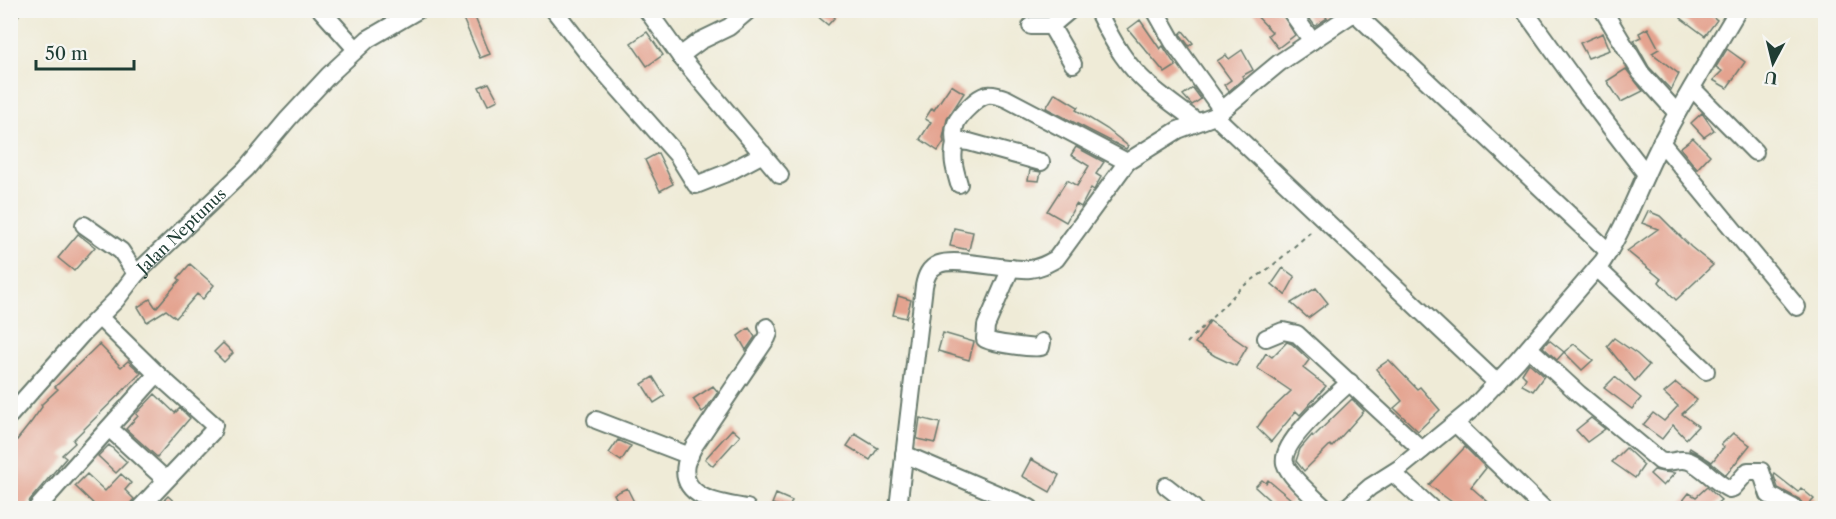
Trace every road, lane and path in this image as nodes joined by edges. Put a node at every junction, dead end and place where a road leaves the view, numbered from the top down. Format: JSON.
{"nodes":[{"id":1,"x":321,"y":10,"type":"edge"},
{"id":2,"x":554,"y":10,"type":"edge"},
{"id":3,"x":647,"y":10,"type":"edge"},
{"id":4,"x":749,"y":10,"type":"edge"},
{"id":5,"x":1070,"y":10,"type":"edge"},
{"id":6,"x":1097,"y":10,"type":"edge"},
{"id":7,"x":1155,"y":10,"type":"edge"},
{"id":8,"x":1290,"y":10,"type":"edge"},
{"id":9,"x":1524,"y":10,"type":"edge"},
{"id":10,"x":1603,"y":10,"type":"edge"},
{"id":11,"x":1738,"y":10,"type":"edge"},
{"id":12,"x":418,"y":11,"type":"edge"},
{"id":13,"x":1356,"y":12,"type":"edge"},
{"id":14,"x":1031,"y":26,"type":"dead end"},
{"id":15,"x":1051,"y":27,"type":"junction"},
{"id":16,"x":1312,"y":41,"type":"junction"},
{"id":17,"x":356,"y":49,"type":"junction"},
{"id":18,"x":680,"y":56,"type":"junction"},
{"id":19,"x":1073,"y":64,"type":"dead end"},
{"id":20,"x":1692,"y":88,"type":"junction"},
{"id":21,"x":1218,"y":113,"type":"junction"},
{"id":22,"x":1677,"y":113,"type":"junction"},
{"id":23,"x":1197,"y":122,"type":"junction"},
{"id":24,"x":1661,"y":142,"type":"junction"},
{"id":25,"x":955,"y":144,"type":"junction"},
{"id":26,"x":1755,"y":152,"type":"dead end"},
{"id":27,"x":762,"y":154,"type":"junction"},
{"id":28,"x":1041,"y":162,"type":"dead end"},
{"id":29,"x":1127,"y":162,"type":"junction"},
{"id":30,"x":1646,"y":174,"type":"junction"},
{"id":31,"x":780,"y":175,"type":"dead end"},
{"id":32,"x":959,"y":183,"type":"dead end"},
{"id":33,"x":1320,"y":217,"type":"junction"},
{"id":34,"x":84,"y":225,"type":"dead end"},
{"id":35,"x":1609,"y":252,"type":"junction"},
{"id":36,"x":1011,"y":268,"type":"junction"},
{"id":37,"x":1597,"y":268,"type":"junction"},
{"id":38,"x":136,"y":274,"type":"junction"},
{"id":39,"x":1797,"y":307,"type":"dead end"},
{"id":40,"x":100,"y":318,"type":"junction"},
{"id":41,"x":767,"y":327,"type":"dead end"},
{"id":42,"x":1266,"y":338,"type":"dead end"},
{"id":43,"x":1042,"y":342,"type":"dead end"},
{"id":44,"x":1187,"y":343,"type":"dead end"},
{"id":45,"x":1529,"y":348,"type":"junction"},
{"id":46,"x":1706,"y":371,"type":"dead end"},
{"id":47,"x":157,"y":374,"type":"junction"},
{"id":48,"x":1350,"y":382,"type":"junction"},
{"id":49,"x":1497,"y":383,"type":"junction"},
{"id":50,"x":10,"y":416,"type":"edge"},
{"id":51,"x":596,"y":420,"type":"dead end"},
{"id":52,"x":1456,"y":424,"type":"junction"},
{"id":53,"x":109,"y":428,"type":"junction"},
{"id":54,"x":1422,"y":450,"type":"junction"},
{"id":55,"x":904,"y":454,"type":"junction"},
{"id":56,"x":690,"y":456,"type":"junction"},
{"id":57,"x":1393,"y":473,"type":"junction"},
{"id":58,"x":166,"y":480,"type":"junction"},
{"id":59,"x":1166,"y":486,"type":"dead end"},
{"id":60,"x":37,"y":508,"type":"edge"},
{"id":61,"x":140,"y":508,"type":"edge"},
{"id":62,"x":747,"y":508,"type":"edge"},
{"id":63,"x":898,"y":508,"type":"edge"},
{"id":64,"x":1030,"y":508,"type":"edge"},
{"id":65,"x":1194,"y":508,"type":"edge"},
{"id":66,"x":1325,"y":508,"type":"edge"},
{"id":67,"x":1348,"y":508,"type":"edge"},
{"id":68,"x":1431,"y":508,"type":"edge"},
{"id":69,"x":1543,"y":508,"type":"edge"},
{"id":70,"x":1794,"y":508,"type":"edge"}],
"edges":[{"from":1,"to":17,"type":"street"},
{"from":2,"to":27,"type":"street"},
{"from":3,"to":18,"type":"street"},
{"from":4,"to":18,"type":"street"},
{"from":5,"to":15,"type":"street"},
{"from":6,"to":23,"type":"street"},
{"from":7,"to":21,"type":"street"},
{"from":8,"to":16,"type":"street"},
{"from":9,"to":30,"type":"street"},
{"from":10,"to":22,"type":"street"},
{"from":11,"to":20,"type":"street"},
{"from":12,"to":17,"type":"street","name":"Jalan Neptunus"},
{"from":13,"to":16,"type":"street"},
{"from":13,"to":35,"type":"street"},
{"from":14,"to":15,"type":"street"},
{"from":15,"to":19,"type":"street"},
{"from":16,"to":21,"type":"street"},
{"from":17,"to":38,"type":"street","name":"Jalan Neptunus"},
{"from":18,"to":27,"type":"street"},
{"from":20,"to":22,"type":"street"},
{"from":20,"to":26,"type":"street"},
{"from":21,"to":23,"type":"street"},
{"from":21,"to":33,"type":"street"},
{"from":22,"to":24,"type":"street"},
{"from":23,"to":29,"type":"street"},
{"from":24,"to":30,"type":"street"},
{"from":24,"to":39,"type":"street"},
{"from":25,"to":28,"type":"street"},
{"from":25,"to":29,"type":"street"},
{"from":25,"to":32,"type":"street"},
{"from":27,"to":31,"type":"street"},
{"from":29,"to":36,"type":"street"},
{"from":30,"to":35,"type":"street"},
{"from":33,"to":44,"type":"path"},
{"from":33,"to":49,"type":"street"},
{"from":34,"to":38,"type":"street"},
{"from":35,"to":37,"type":"street"},
{"from":36,"to":43,"type":"street"},
{"from":36,"to":55,"type":"street"},
{"from":37,"to":45,"type":"street"},
{"from":37,"to":46,"type":"street"},
{"from":38,"to":40,"type":"street","name":"Jalan Neptunus"},
{"from":40,"to":47,"type":"street"},
{"from":40,"to":50,"type":"street","name":"Jalan Neptunus"},
{"from":41,"to":56,"type":"street"},
{"from":42,"to":48,"type":"street"},
{"from":45,"to":49,"type":"street"},
{"from":45,"to":70,"type":"street"},
{"from":47,"to":53,"type":"street"},
{"from":47,"to":58,"type":"street"},
{"from":48,"to":54,"type":"street"},
{"from":48,"to":66,"type":"street"},
{"from":49,"to":52,"type":"street"},
{"from":51,"to":56,"type":"street"},
{"from":52,"to":54,"type":"street"},
{"from":52,"to":69,"type":"street"},
{"from":53,"to":58,"type":"street"},
{"from":53,"to":60,"type":"street"},
{"from":54,"to":57,"type":"street"},
{"from":55,"to":63,"type":"street"},
{"from":55,"to":64,"type":"street"},
{"from":56,"to":62,"type":"street"},
{"from":57,"to":67,"type":"street"},
{"from":57,"to":68,"type":"street"},
{"from":58,"to":61,"type":"street"},
{"from":59,"to":65,"type":"street"}]}
